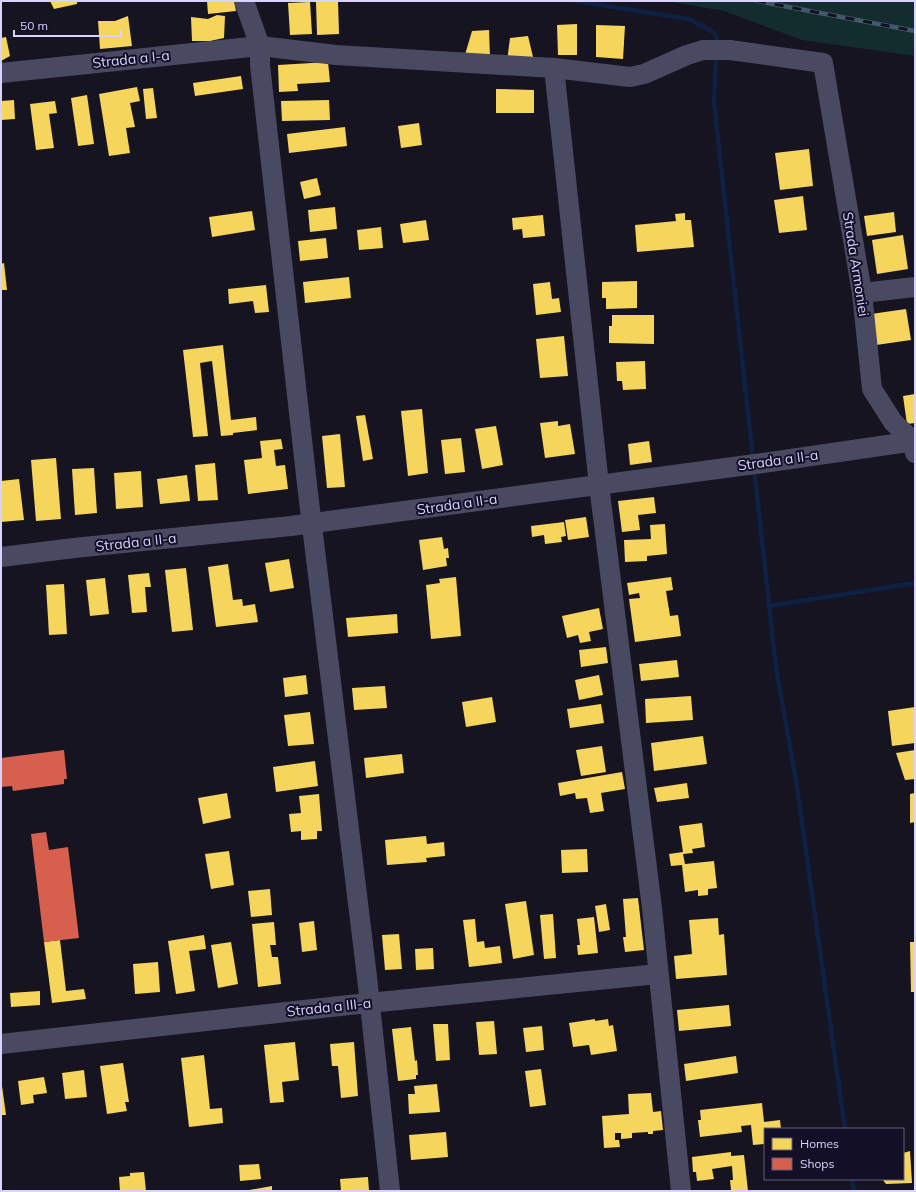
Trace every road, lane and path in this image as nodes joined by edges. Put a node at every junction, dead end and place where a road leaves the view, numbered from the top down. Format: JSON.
{"nodes":[{"id":1,"x":244,"y":1,"type":"edge"},
{"id":2,"x":260,"y":46,"type":"junction"},
{"id":3,"x":824,"y":63,"type":"joint"},
{"id":4,"x":554,"y":68,"type":"junction"},
{"id":5,"x":1,"y":73,"type":"edge"},
{"id":6,"x":915,"y":287,"type":"edge"},
{"id":7,"x":862,"y":293,"type":"junction"},
{"id":8,"x":914,"y":445,"type":"edge"},
{"id":9,"x":599,"y":485,"type":"junction"},
{"id":10,"x":312,"y":523,"type":"junction"},
{"id":11,"x":1,"y":557,"type":"edge"},
{"id":12,"x":658,"y":974,"type":"junction"},
{"id":13,"x":369,"y":1003,"type":"junction"},
{"id":14,"x":1,"y":1044,"type":"edge"},
{"id":15,"x":390,"y":1191,"type":"edge"},
{"id":16,"x":681,"y":1191,"type":"edge"}],
"edges":[{"from":1,"to":2,"type":"street"},
{"from":2,"to":4,"type":"street","name":"Strada a I-a"},
{"from":2,"to":5,"type":"street","name":"Strada a I-a"},
{"from":2,"to":10,"type":"street"},
{"from":3,"to":4,"type":"street","name":"Strada a I-a"},
{"from":3,"to":7,"type":"street","name":"Strada Armoniei"},
{"from":4,"to":9,"type":"street"},
{"from":6,"to":7,"type":"street"},
{"from":7,"to":8,"type":"street","name":"Strada Armoniei"},
{"from":8,"to":9,"type":"street","name":"Strada a II-a"},
{"from":9,"to":10,"type":"street","name":"Strada a II-a"},
{"from":9,"to":12,"type":"street"},
{"from":10,"to":11,"type":"street","name":"Strada a II-a"},
{"from":10,"to":13,"type":"street"},
{"from":12,"to":13,"type":"street","name":"Strada a III-a"},
{"from":12,"to":16,"type":"street"},
{"from":13,"to":14,"type":"street","name":"Strada a III-a"},
{"from":13,"to":15,"type":"street"}]}
